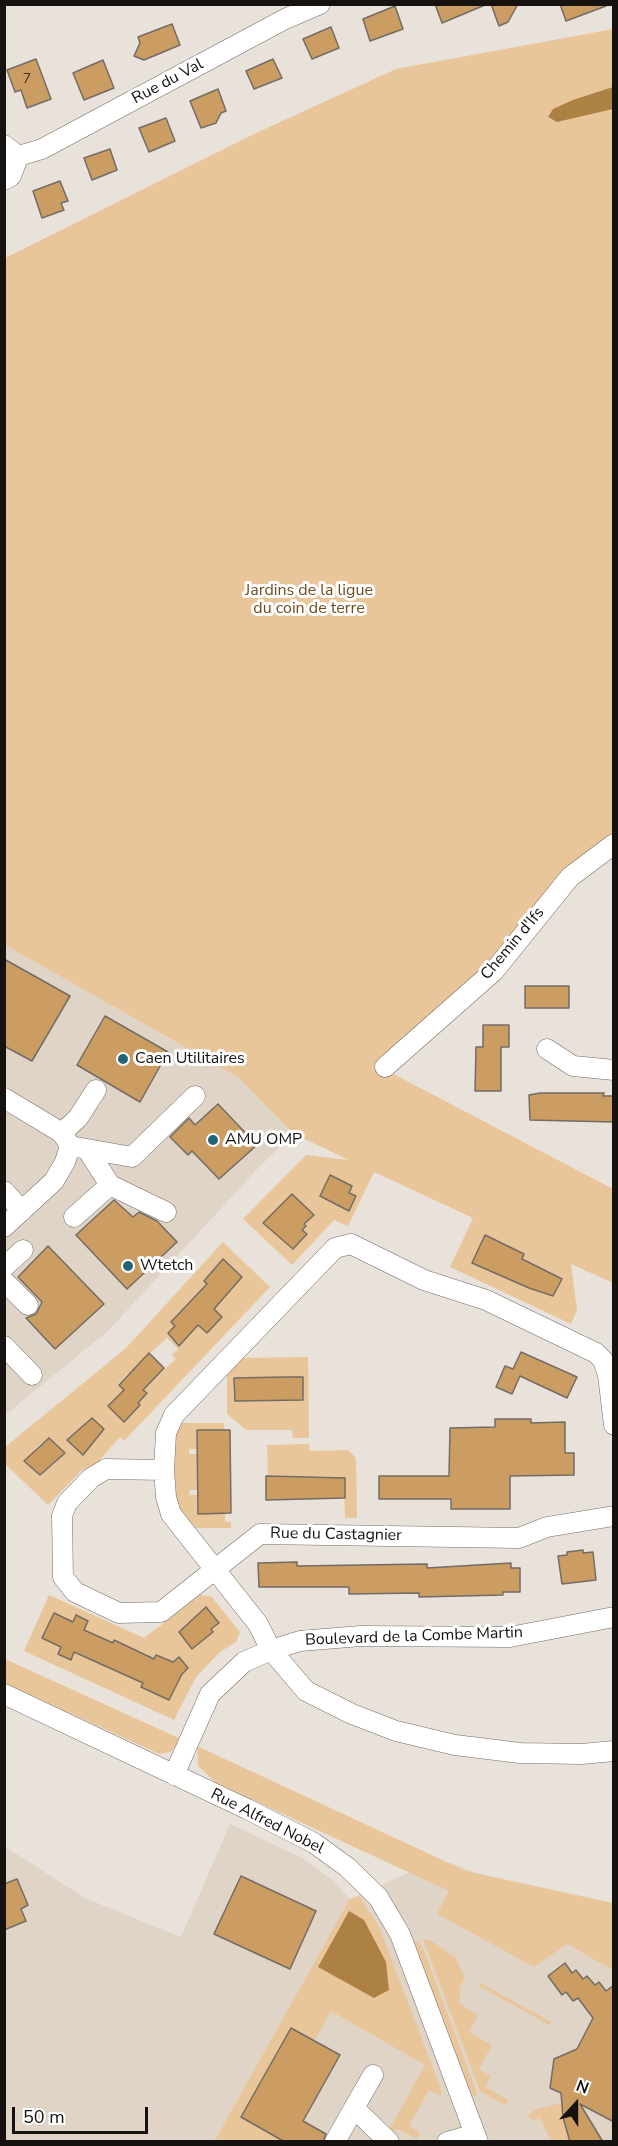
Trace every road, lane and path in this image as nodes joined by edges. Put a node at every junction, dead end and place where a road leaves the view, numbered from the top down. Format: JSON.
{"nodes":[{"id":1,"x":321,"y":4,"type":"edge"},
{"id":2,"x":10,"y":151,"type":"edge"},
{"id":3,"x":4,"y":180,"type":"edge"},
{"id":4,"x":614,"y":844,"type":"edge"},
{"id":5,"x":547,"y":1049,"type":"dead end"},
{"id":6,"x":385,"y":1067,"type":"dead end"},
{"id":7,"x":614,"y":1070,"type":"edge"},
{"id":8,"x":96,"y":1090,"type":"dead end"},
{"id":9,"x":195,"y":1096,"type":"dead end"},
{"id":10,"x":4,"y":1098,"type":"edge"},
{"id":11,"x":73,"y":1143,"type":"junction"},
{"id":12,"x":110,"y":1185,"type":"junction"},
{"id":13,"x":4,"y":1191,"type":"edge"},
{"id":14,"x":22,"y":1211,"type":"junction"},
{"id":15,"x":166,"y":1212,"type":"dead end"},
{"id":16,"x":74,"y":1217,"type":"dead end"},
{"id":17,"x":4,"y":1227,"type":"edge"},
{"id":18,"x":23,"y":1250,"type":"dead end"},
{"id":19,"x":4,"y":1267,"type":"edge"},
{"id":20,"x":4,"y":1281,"type":"edge"},
{"id":21,"x":28,"y":1305,"type":"dead end"},
{"id":22,"x":4,"y":1346,"type":"edge"},
{"id":23,"x":32,"y":1375,"type":"dead end"},
{"id":24,"x":614,"y":1425,"type":"edge"},
{"id":25,"x":164,"y":1470,"type":"junction"},
{"id":26,"x":614,"y":1516,"type":"edge"},
{"id":27,"x":215,"y":1569,"type":"junction"},
{"id":28,"x":614,"y":1617,"type":"edge"},
{"id":29,"x":270,"y":1650,"type":"junction"},
{"id":30,"x":4,"y":1694,"type":"edge"},
{"id":31,"x":614,"y":1750,"type":"edge"},
{"id":32,"x":174,"y":1775,"type":"junction"},
{"id":33,"x":373,"y":2075,"type":"dead end"},
{"id":34,"x":354,"y":2108,"type":"junction"},
{"id":35,"x":476,"y":2138,"type":"edge"},
{"id":36,"x":335,"y":2142,"type":"edge"},
{"id":37,"x":389,"y":2142,"type":"edge"},
{"id":38,"x":447,"y":2142,"type":"edge"}],
"edges":[{"from":1,"to":2,"type":"street","name":"Rue du Val"},
{"from":2,"to":3,"type":"street"},
{"from":4,"to":6,"type":"street","name":"Chemin d'Ifs"},
{"from":5,"to":7,"type":"street"},
{"from":8,"to":11,"type":"street"},
{"from":9,"to":11,"type":"street"},
{"from":10,"to":11,"type":"street"},
{"from":11,"to":12,"type":"street"},
{"from":11,"to":14,"type":"street"},
{"from":12,"to":15,"type":"street"},
{"from":12,"to":16,"type":"street"},
{"from":13,"to":14,"type":"street"},
{"from":14,"to":17,"type":"street"},
{"from":18,"to":19,"type":"street"},
{"from":20,"to":21,"type":"street"},
{"from":22,"to":23,"type":"street"},
{"from":24,"to":25,"type":"street"},
{"from":25,"to":27,"type":"street"},
{"from":25,"to":27,"type":"street","name":"Rue du Castagnier"},
{"from":26,"to":27,"type":"street","name":"Rue du Castagnier"},
{"from":27,"to":29,"type":"street"},
{"from":28,"to":29,"type":"street","name":"Boulevard de la Combe Martin"},
{"from":29,"to":31,"type":"street"},
{"from":29,"to":32,"type":"street","name":"Boulevard de la Combe Martin"},
{"from":30,"to":32,"type":"street","name":"Rue Alfred Nobel"},
{"from":32,"to":35,"type":"street","name":"Rue Alfred Nobel"},
{"from":33,"to":34,"type":"street"},
{"from":34,"to":36,"type":"street"},
{"from":34,"to":37,"type":"street"},
{"from":35,"to":38,"type":"street"}]}
